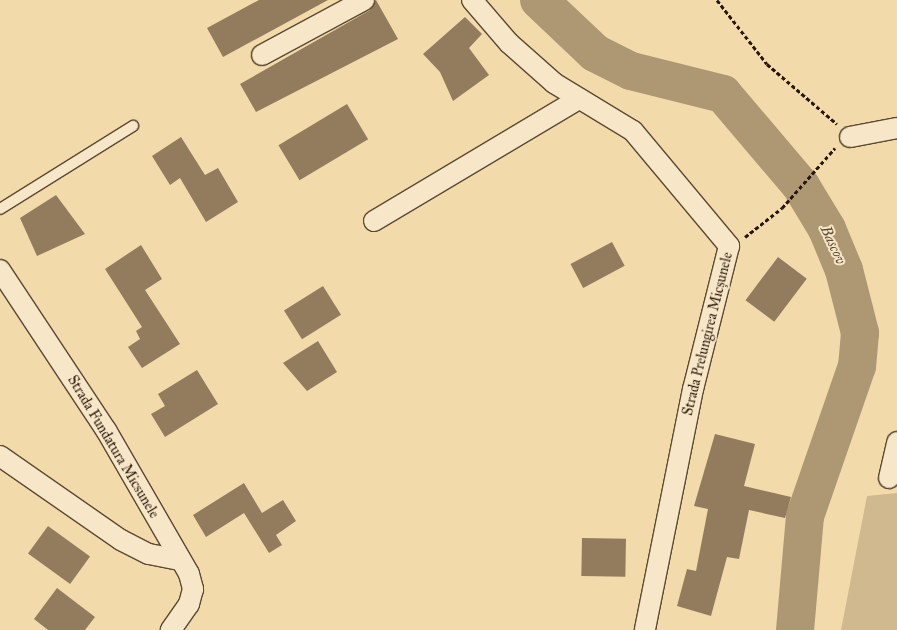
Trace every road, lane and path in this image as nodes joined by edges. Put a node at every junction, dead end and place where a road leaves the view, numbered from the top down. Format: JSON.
{"nodes":[{"id":1,"x":364,"y":0,"type":"edge"},
{"id":2,"x":472,"y":0,"type":"edge"},
{"id":3,"x":718,"y":0,"type":"edge"},
{"id":4,"x":262,"y":55,"type":"dead end"},
{"id":5,"x":579,"y":99,"type":"junction"},
{"id":6,"x":133,"y":126,"type":"dead end"},
{"id":7,"x":897,"y":128,"type":"edge"},
{"id":8,"x":852,"y":136,"type":"junction"},
{"id":9,"x":0,"y":208,"type":"edge"},
{"id":10,"x":374,"y":221,"type":"dead end"},
{"id":11,"x":729,"y":246,"type":"junction"},
{"id":12,"x":0,"y":270,"type":"edge"},
{"id":13,"x":897,"y":442,"type":"edge"},
{"id":14,"x":0,"y":456,"type":"edge"},
{"id":15,"x":889,"y":478,"type":"dead end"},
{"id":16,"x":180,"y":560,"type":"junction"},
{"id":17,"x":171,"y":630,"type":"edge"},
{"id":18,"x":645,"y":630,"type":"edge"}],
"edges":[{"from":1,"to":4,"type":"street"},
{"from":2,"to":5,"type":"street"},
{"from":3,"to":8,"type":"path"},
{"from":5,"to":10,"type":"street"},
{"from":5,"to":11,"type":"street"},
{"from":6,"to":9,"type":"lane"},
{"from":7,"to":8,"type":"street"},
{"from":8,"to":11,"type":"path","name":"Strada Prelungirea Micșunele"},
{"from":11,"to":18,"type":"street","name":"Strada Prelungirea Micșunele"},
{"from":12,"to":16,"type":"street","name":"Strada Fundatura Micsunele"},
{"from":13,"to":15,"type":"street"},
{"from":14,"to":16,"type":"street"},
{"from":16,"to":17,"type":"street","name":"Strada Fundatura Micsunele"}]}
